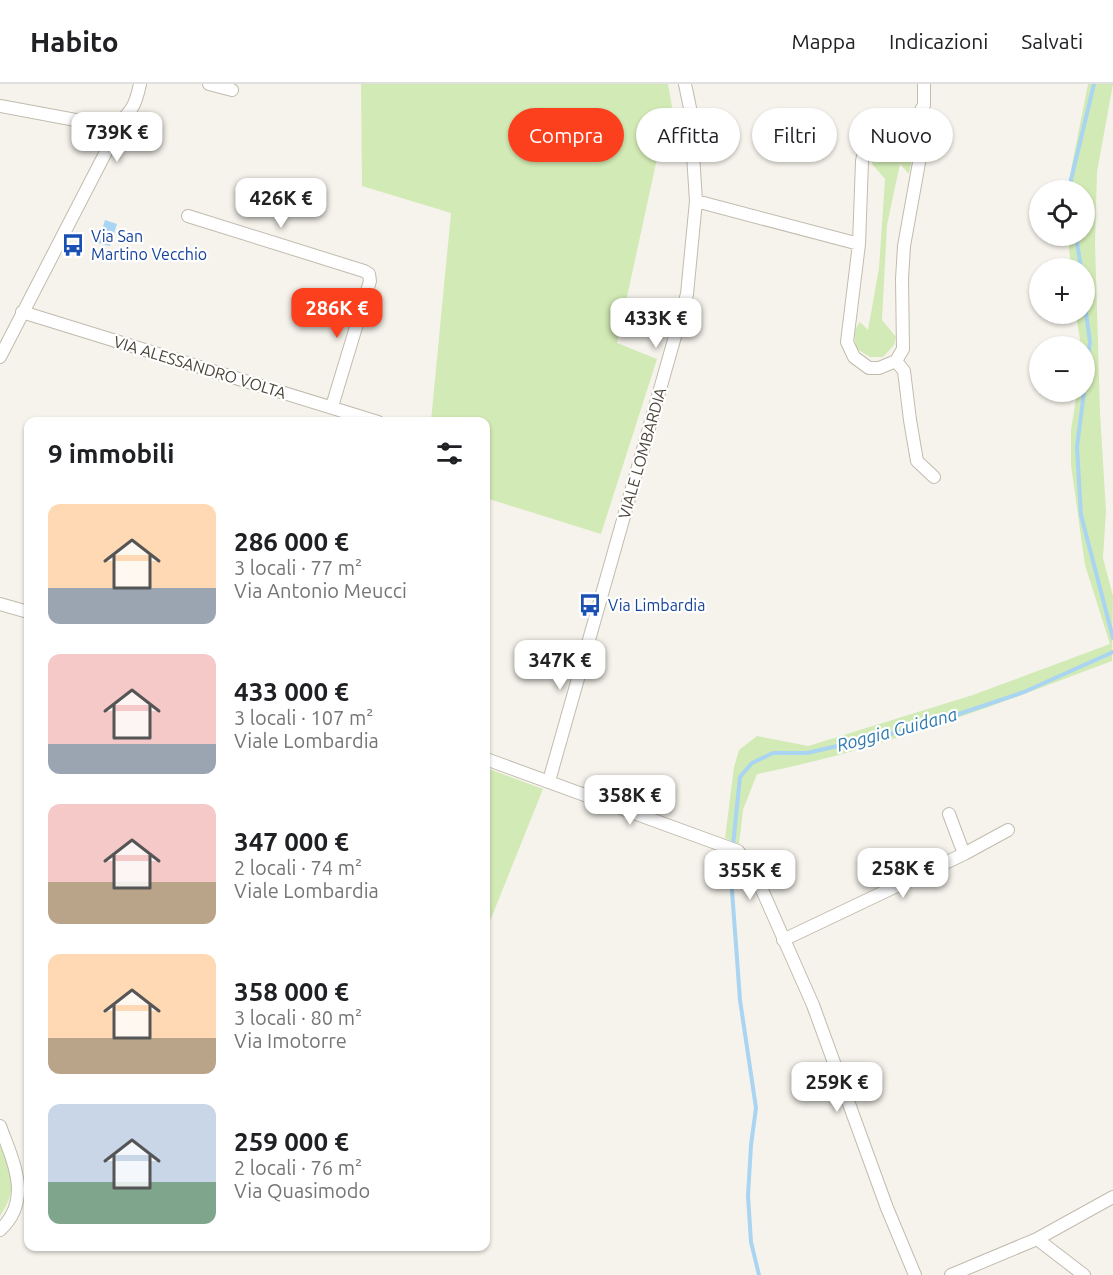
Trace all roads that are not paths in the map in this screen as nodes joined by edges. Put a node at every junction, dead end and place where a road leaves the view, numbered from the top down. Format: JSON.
{"nodes":[{"id":1,"x":140,"y":84,"type":"edge"},
{"id":2,"x":209,"y":84,"type":"edge"},
{"id":3,"x":685,"y":84,"type":"edge"},
{"id":4,"x":924,"y":84,"type":"edge"},
{"id":5,"x":232,"y":90,"type":"dead end"},
{"id":6,"x":0,"y":106,"type":"edge"},
{"id":7,"x":922,"y":108,"type":"edge"},
{"id":8,"x":108,"y":134,"type":"junction"},
{"id":9,"x":862,"y":162,"type":"edge"},
{"id":10,"x":919,"y":162,"type":"edge"},
{"id":11,"x":696,"y":201,"type":"junction"},
{"id":12,"x":188,"y":216,"type":"dead end"},
{"id":13,"x":859,"y":244,"type":"junction"},
{"id":14,"x":22,"y":312,"type":"junction"},
{"id":15,"x":0,"y":357,"type":"edge"},
{"id":16,"x":896,"y":361,"type":"junction"},
{"id":17,"x":329,"y":406,"type":"junction"},
{"id":18,"x":363,"y":417,"type":"edge"},
{"id":19,"x":934,"y":477,"type":"dead end"},
{"id":20,"x":0,"y":604,"type":"edge"},
{"id":21,"x":24,"y":611,"type":"edge"},
{"id":22,"x":490,"y":760,"type":"edge"},
{"id":23,"x":549,"y":781,"type":"junction"},
{"id":24,"x":949,"y":814,"type":"dead end"},
{"id":25,"x":1008,"y":830,"type":"dead end"},
{"id":26,"x":964,"y":854,"type":"junction"},
{"id":27,"x":783,"y":940,"type":"junction"},
{"id":28,"x":0,"y":1126,"type":"edge"},
{"id":29,"x":1113,"y":1197,"type":"edge"},
{"id":30,"x":0,"y":1229,"type":"edge"},
{"id":31,"x":1037,"y":1239,"type":"junction"},
{"id":32,"x":915,"y":1275,"type":"edge"},
{"id":33,"x":951,"y":1275,"type":"edge"},
{"id":34,"x":1084,"y":1275,"type":"edge"}],
"edges":[{"from":1,"to":8,"type":"street"},
{"from":2,"to":5,"type":"street"},
{"from":3,"to":11,"type":"street","name":"VIALE LOMBARDIA"},
{"from":4,"to":7,"type":"street"},
{"from":6,"to":8,"type":"street"},
{"from":8,"to":14,"type":"street"},
{"from":9,"to":13,"type":"street"},
{"from":10,"to":16,"type":"street"},
{"from":11,"to":13,"type":"street"},
{"from":11,"to":23,"type":"street","name":"VIALE LOMBARDIA"},
{"from":12,"to":17,"type":"street"},
{"from":13,"to":16,"type":"street"},
{"from":14,"to":15,"type":"street"},
{"from":14,"to":17,"type":"street","name":"VIA ALESSANDRO VOLTA"},
{"from":16,"to":19,"type":"street"},
{"from":17,"to":18,"type":"street","name":"VIA ALESSANDRO VOLTA"},
{"from":20,"to":21,"type":"street"},
{"from":22,"to":23,"type":"street"},
{"from":23,"to":27,"type":"street"},
{"from":24,"to":26,"type":"street"},
{"from":25,"to":26,"type":"street"},
{"from":26,"to":27,"type":"street"},
{"from":27,"to":32,"type":"street"},
{"from":28,"to":30,"type":"street"},
{"from":29,"to":31,"type":"street"},
{"from":31,"to":33,"type":"street"},
{"from":31,"to":34,"type":"street"}]}
